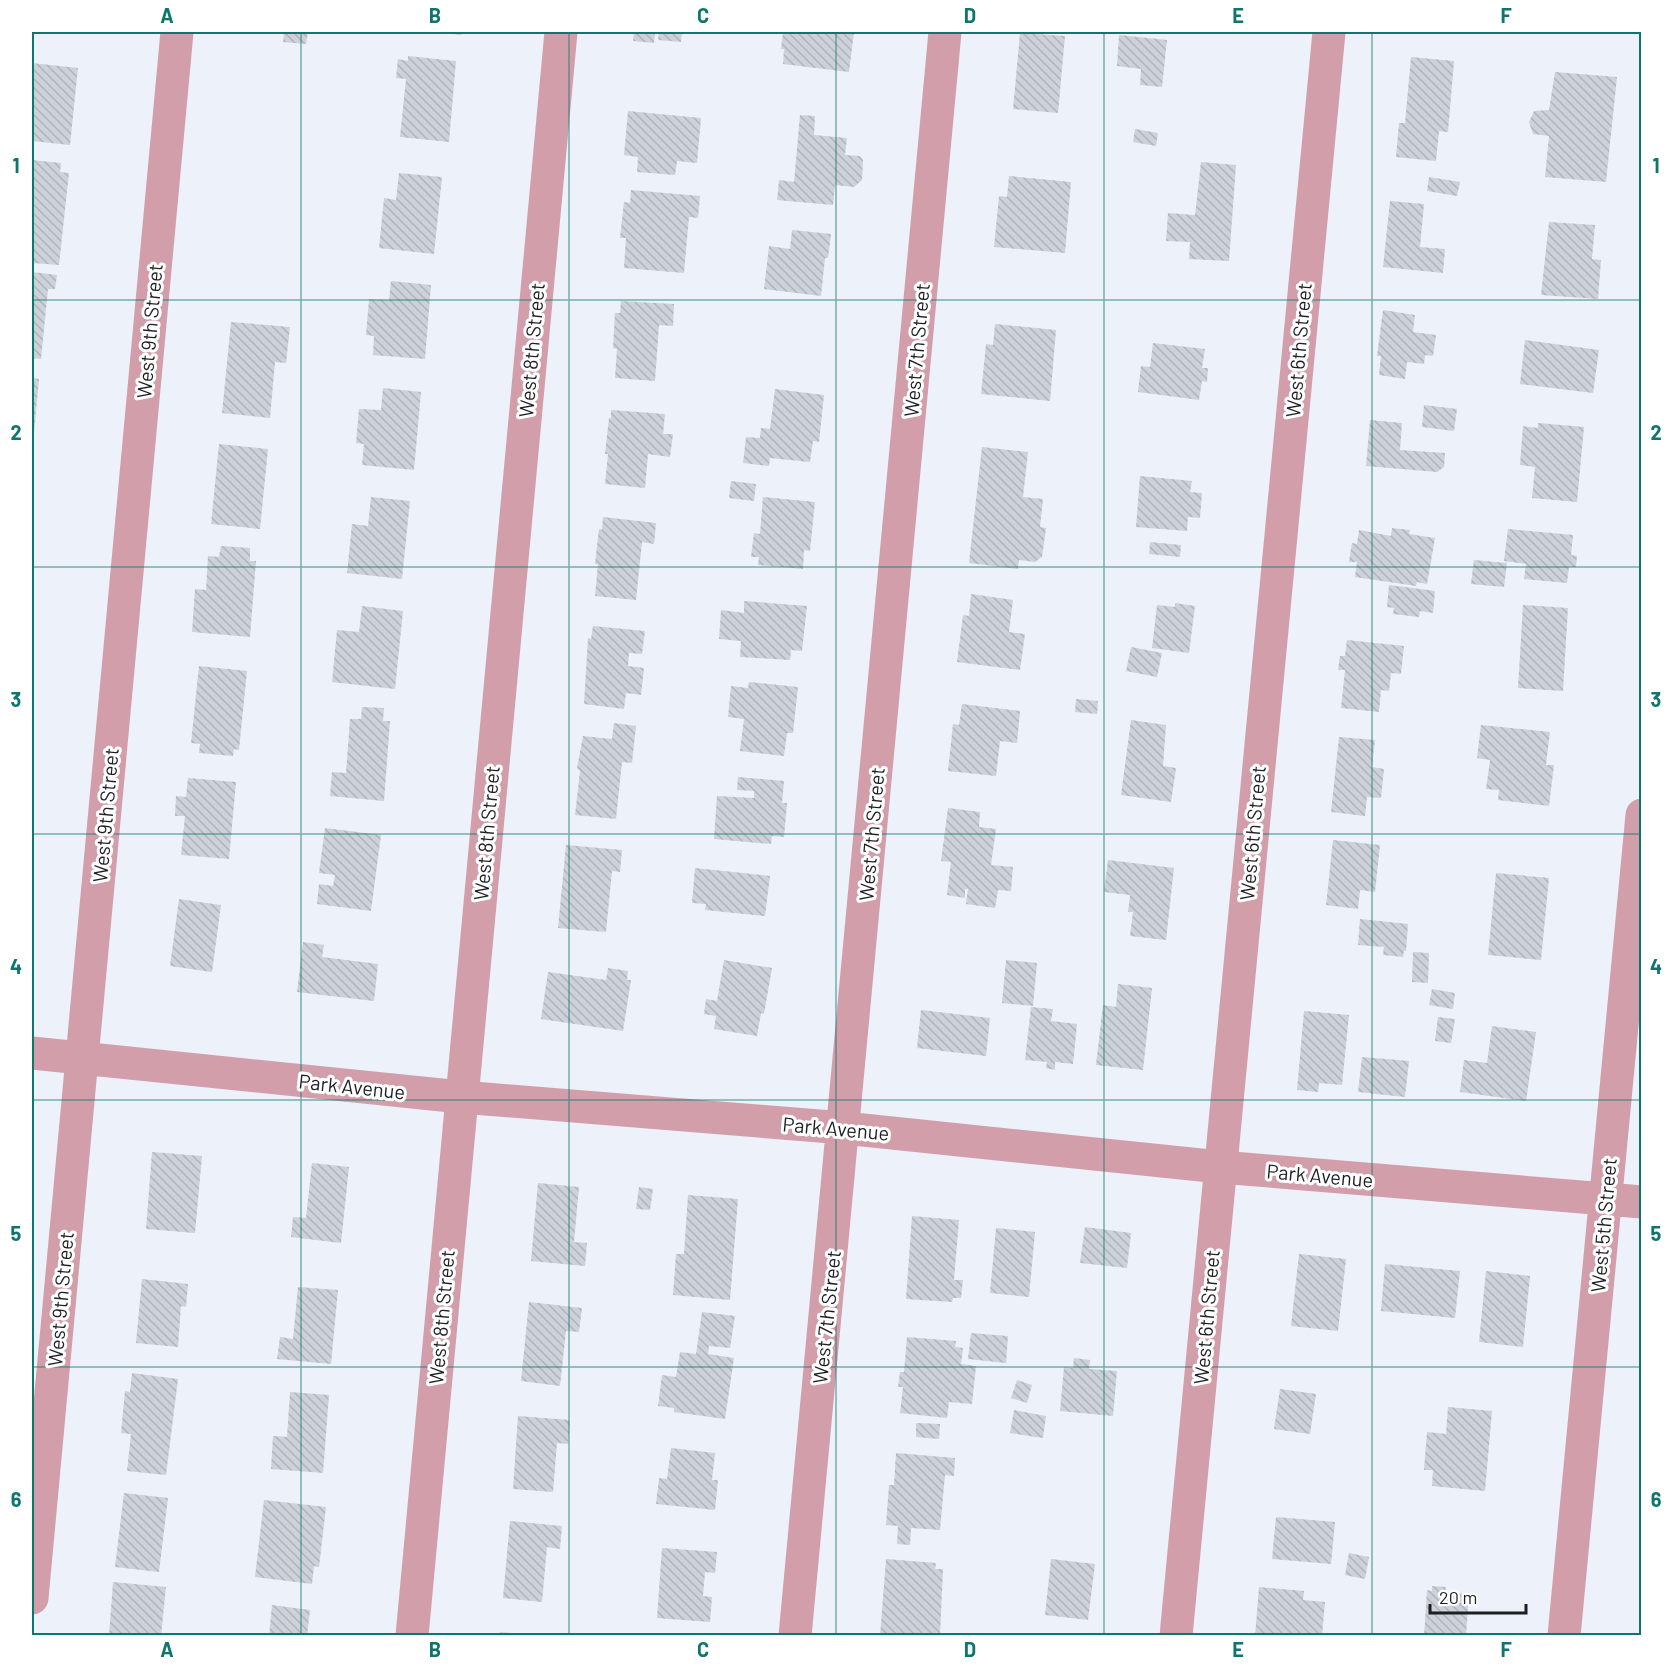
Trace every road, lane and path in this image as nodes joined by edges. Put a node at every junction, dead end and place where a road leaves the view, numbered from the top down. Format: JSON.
{"nodes":[{"id":1,"x":177,"y":32,"type":"edge"},
{"id":2,"x":561,"y":32,"type":"edge"},
{"id":3,"x":945,"y":32,"type":"edge"},
{"id":4,"x":1329,"y":32,"type":"edge"},
{"id":5,"x":1641,"y":815,"type":"edge"},
{"id":6,"x":32,"y":1053,"type":"edge"},
{"id":7,"x":82,"y":1058,"type":"junction"},
{"id":8,"x":461,"y":1097,"type":"junction"},
{"id":9,"x":844,"y":1128,"type":"junction"},
{"id":10,"x":1220,"y":1167,"type":"junction"},
{"id":11,"x":1606,"y":1199,"type":"junction"},
{"id":12,"x":1641,"y":1202,"type":"edge"},
{"id":13,"x":32,"y":1598,"type":"edge"},
{"id":14,"x":412,"y":1635,"type":"edge"},
{"id":15,"x":795,"y":1635,"type":"edge"},
{"id":16,"x":1176,"y":1635,"type":"edge"},
{"id":17,"x":1564,"y":1635,"type":"edge"}],
"edges":[{"from":1,"to":7,"type":"street","name":"West 9th Street"},
{"from":2,"to":8,"type":"street","name":"West 8th Street"},
{"from":3,"to":9,"type":"street","name":"West 7th Street"},
{"from":4,"to":10,"type":"street","name":"West 6th Street"},
{"from":5,"to":11,"type":"street","name":"West 5th Street"},
{"from":6,"to":7,"type":"street","name":"Park Avenue"},
{"from":7,"to":8,"type":"street","name":"Park Avenue"},
{"from":7,"to":13,"type":"street","name":"West 9th Street"},
{"from":8,"to":9,"type":"street","name":"Park Avenue"},
{"from":8,"to":14,"type":"street","name":"West 8th Street"},
{"from":9,"to":10,"type":"street","name":"Park Avenue"},
{"from":9,"to":15,"type":"street","name":"West 7th Street"},
{"from":10,"to":11,"type":"street","name":"Park Avenue"},
{"from":10,"to":16,"type":"street","name":"West 6th Street"},
{"from":11,"to":12,"type":"street","name":"Park Avenue"},
{"from":11,"to":17,"type":"street","name":"West 5th Street"}]}
